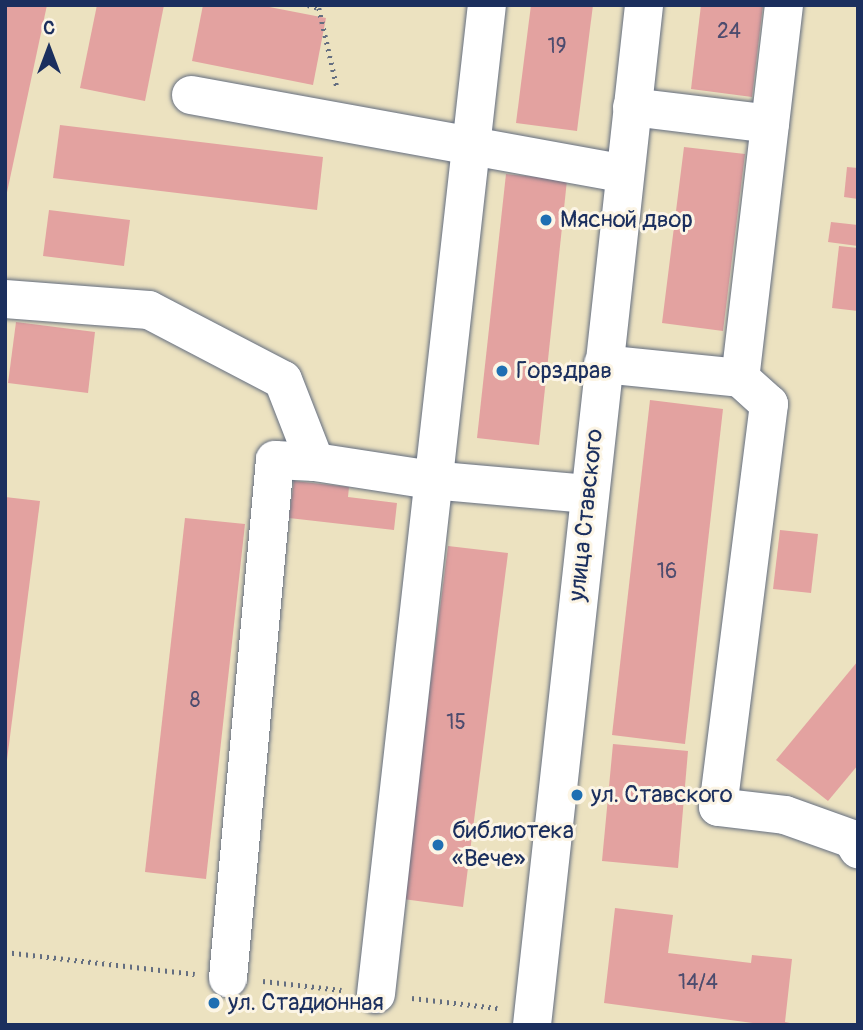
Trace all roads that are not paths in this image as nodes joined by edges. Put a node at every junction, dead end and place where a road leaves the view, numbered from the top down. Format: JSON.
{"nodes":[{"id":1,"x":487,"y":5,"type":"edge"},
{"id":2,"x":644,"y":5,"type":"edge"},
{"id":3,"x":784,"y":5,"type":"edge"},
{"id":4,"x":191,"y":95,"type":"dead end"},
{"id":5,"x":632,"y":107,"type":"junction"},
{"id":6,"x":770,"y":124,"type":"junction"},
{"id":7,"x":469,"y":145,"type":"junction"},
{"id":8,"x":624,"y":174,"type":"junction"},
{"id":9,"x":5,"y":299,"type":"edge"},
{"id":10,"x":603,"y":364,"type":"junction"},
{"id":11,"x":740,"y":378,"type":"junction"},
{"id":12,"x":315,"y":462,"type":"junction"},
{"id":13,"x":431,"y":480,"type":"junction"},
{"id":14,"x":588,"y":494,"type":"junction"},
{"id":15,"x":858,"y":849,"type":"edge"},
{"id":16,"x":228,"y":978,"type":"road end"},
{"id":17,"x":376,"y":994,"type":"road end"},
{"id":18,"x":532,"y":1018,"type":"edge"}],
"edges":[{"from":1,"to":7,"type":"street"},
{"from":2,"to":5,"type":"street","name":"улица Ставского"},
{"from":3,"to":6,"type":"street"},
{"from":4,"to":7,"type":"street"},
{"from":5,"to":6,"type":"street"},
{"from":5,"to":8,"type":"street","name":"улица Ставского"},
{"from":6,"to":11,"type":"street"},
{"from":7,"to":8,"type":"street"},
{"from":7,"to":13,"type":"street"},
{"from":8,"to":10,"type":"street","name":"улица Ставского"},
{"from":9,"to":12,"type":"street"},
{"from":10,"to":11,"type":"street"},
{"from":10,"to":14,"type":"street","name":"улица Ставского"},
{"from":11,"to":15,"type":"street"},
{"from":12,"to":13,"type":"street"},
{"from":12,"to":16,"type":"street"},
{"from":13,"to":14,"type":"street"},
{"from":13,"to":17,"type":"street"},
{"from":14,"to":18,"type":"street","name":"улица Ставского"}]}
